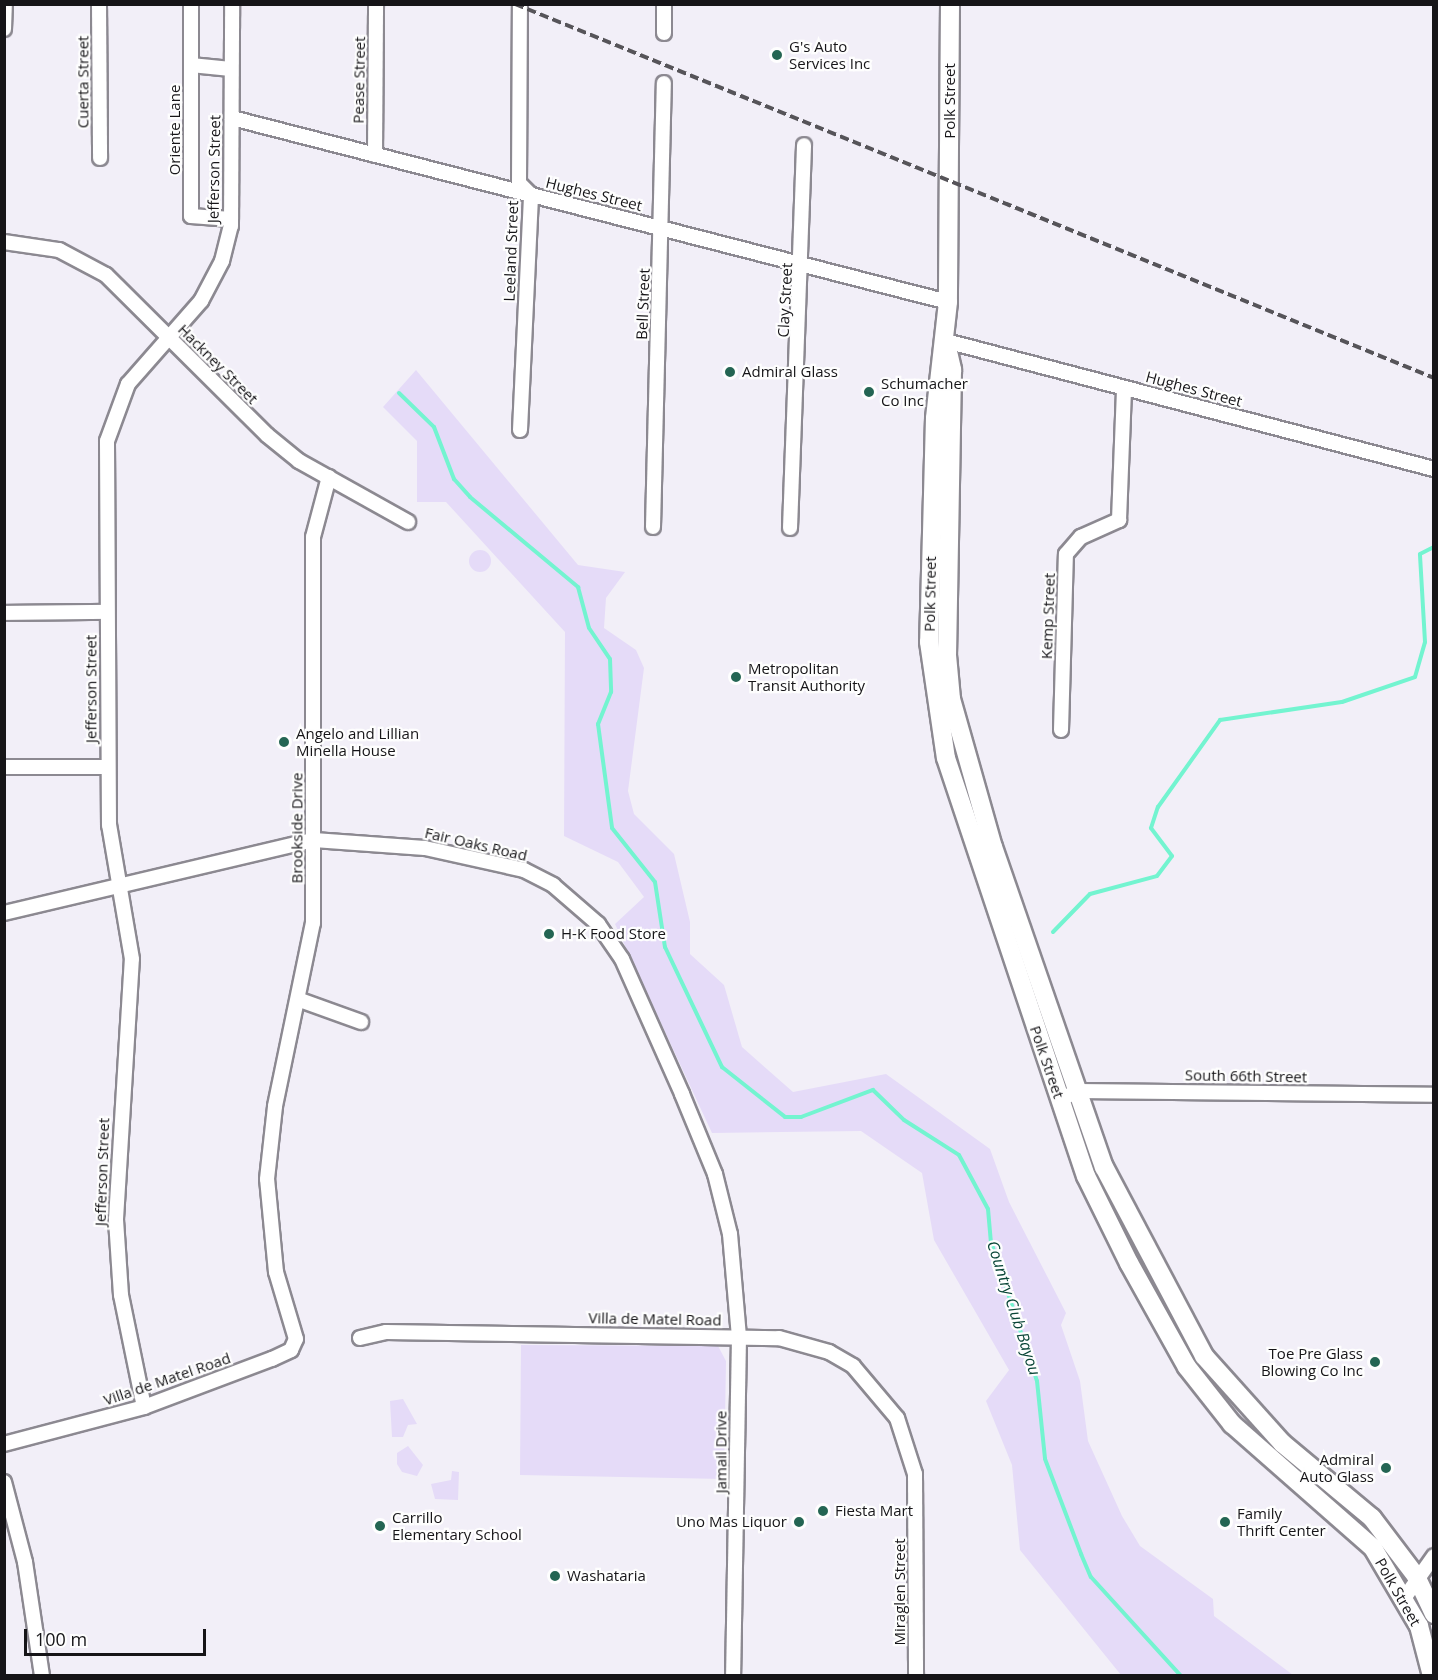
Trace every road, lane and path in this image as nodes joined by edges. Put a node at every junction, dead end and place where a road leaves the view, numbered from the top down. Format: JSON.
{"nodes":[{"id":1,"x":5,"y":4,"type":"edge"},
{"id":2,"x":99,"y":4,"type":"edge"},
{"id":3,"x":191,"y":4,"type":"edge"},
{"id":4,"x":232,"y":4,"type":"edge"},
{"id":5,"x":376,"y":4,"type":"edge"},
{"id":6,"x":520,"y":4,"type":"edge"},
{"id":7,"x":664,"y":4,"type":"edge"},
{"id":8,"x":951,"y":4,"type":"edge"},
{"id":9,"x":4,"y":29,"type":"edge"},
{"id":10,"x":664,"y":33,"type":"dead end"},
{"id":11,"x":191,"y":65,"type":"junction"},
{"id":12,"x":231,"y":69,"type":"junction"},
{"id":13,"x":664,"y":83,"type":"dead end"},
{"id":14,"x":232,"y":118,"type":"junction"},
{"id":15,"x":804,"y":145,"type":"dead end"},
{"id":16,"x":375,"y":155,"type":"junction"},
{"id":17,"x":100,"y":158,"type":"dead end"},
{"id":18,"x":531,"y":195,"type":"junction"},
{"id":19,"x":231,"y":219,"type":"junction"},
{"id":20,"x":662,"y":229,"type":"junction"},
{"id":21,"x":4,"y":242,"type":"edge"},
{"id":22,"x":804,"y":266,"type":"junction"},
{"id":23,"x":948,"y":302,"type":"junction"},
{"id":24,"x":168,"y":337,"type":"junction"},
{"id":25,"x":946,"y":341,"type":"junction"},
{"id":26,"x":1124,"y":388,"type":"junction"},
{"id":27,"x":520,"y":430,"type":"dead end"},
{"id":28,"x":1434,"y":469,"type":"edge"},
{"id":29,"x":329,"y":477,"type":"junction"},
{"id":30,"x":408,"y":522,"type":"dead end"},
{"id":31,"x":653,"y":526,"type":"dead end"},
{"id":32,"x":790,"y":528,"type":"dead end"},
{"id":33,"x":939,"y":578,"type":"junction"},
{"id":34,"x":107,"y":612,"type":"junction"},
{"id":35,"x":4,"y":613,"type":"edge"},
{"id":36,"x":1061,"y":730,"type":"dead end"},
{"id":37,"x":964,"y":753,"type":"junction"},
{"id":38,"x":946,"y":758,"type":"junction"},
{"id":39,"x":108,"y":767,"type":"junction"},
{"id":40,"x":4,"y":768,"type":"edge"},
{"id":41,"x":965,"y":790,"type":"junction"},
{"id":42,"x":314,"y":840,"type":"junction"},
{"id":43,"x":119,"y":890,"type":"junction"},
{"id":44,"x":4,"y":913,"type":"edge"},
{"id":45,"x":1009,"y":923,"type":"junction"},
{"id":46,"x":300,"y":1000,"type":"junction"},
{"id":47,"x":361,"y":1022,"type":"dead end"},
{"id":48,"x":1077,"y":1091,"type":"junction"},
{"id":49,"x":1434,"y":1095,"type":"edge"},
{"id":50,"x":1060,"y":1100,"type":"junction"},
{"id":51,"x":739,"y":1336,"type":"junction"},
{"id":52,"x":360,"y":1338,"type":"dead end"},
{"id":53,"x":296,"y":1339,"type":"joint"},
{"id":54,"x":144,"y":1407,"type":"junction"},
{"id":55,"x":1267,"y":1428,"type":"junction"},
{"id":56,"x":906,"y":1438,"type":"joint"},
{"id":57,"x":4,"y":1444,"type":"edge"},
{"id":58,"x":1254,"y":1445,"type":"junction"},
{"id":59,"x":4,"y":1482,"type":"edge"},
{"id":60,"x":1434,"y":1556,"type":"edge"},
{"id":61,"x":1416,"y":1576,"type":"junction"},
{"id":62,"x":1430,"y":1592,"type":"edge"},
{"id":63,"x":1405,"y":1598,"type":"junction"},
{"id":64,"x":1434,"y":1614,"type":"edge"},
{"id":65,"x":42,"y":1676,"type":"edge"},
{"id":66,"x":733,"y":1676,"type":"edge"},
{"id":67,"x":916,"y":1676,"type":"edge"},
{"id":68,"x":1432,"y":1676,"type":"edge"}],
"edges":[{"from":1,"to":9,"type":"street"},
{"from":2,"to":17,"type":"street","name":"Cuerta Street"},
{"from":3,"to":11,"type":"street","name":"Oriente Lane"},
{"from":4,"to":12,"type":"street","name":"Jefferson Street"},
{"from":5,"to":16,"type":"street","name":"Pease Street"},
{"from":6,"to":18,"type":"street","name":"Leeland Street"},
{"from":7,"to":10,"type":"street"},
{"from":8,"to":23,"type":"main road","name":"Polk Street"},
{"from":11,"to":12,"type":"street"},
{"from":11,"to":19,"type":"street","name":"Oriente Lane"},
{"from":12,"to":14,"type":"street","name":"Jefferson Street"},
{"from":13,"to":20,"type":"street","name":"Bell Street"},
{"from":14,"to":16,"type":"street","name":"Hughes Street"},
{"from":14,"to":19,"type":"street","name":"Jefferson Street"},
{"from":15,"to":22,"type":"street","name":"Clay Street"},
{"from":16,"to":18,"type":"street","name":"Hughes Street"},
{"from":18,"to":20,"type":"street","name":"Hughes Street"},
{"from":18,"to":27,"type":"street","name":"Leeland Street"},
{"from":19,"to":24,"type":"street","name":"Jefferson Street"},
{"from":20,"to":22,"type":"street","name":"Hughes Street"},
{"from":20,"to":31,"type":"street","name":"Bell Street"},
{"from":21,"to":24,"type":"street","name":"Hackney Street"},
{"from":22,"to":23,"type":"street","name":"Hughes Street"},
{"from":22,"to":32,"type":"street","name":"Clay Street"},
{"from":23,"to":25,"type":"main road","name":"Polk Street"},
{"from":24,"to":29,"type":"street","name":"Hackney Street"},
{"from":24,"to":34,"type":"street","name":"Jefferson Street"},
{"from":25,"to":26,"type":"street","name":"Hughes Street"},
{"from":25,"to":33,"type":"main road","name":"Polk Street"},
{"from":26,"to":28,"type":"street","name":"Hughes Street"},
{"from":26,"to":36,"type":"street","name":"Kemp Street"},
{"from":29,"to":30,"type":"street","name":"Hackney Street"},
{"from":29,"to":42,"type":"street","name":"Brookside Drive"},
{"from":33,"to":37,"type":"main road","name":"Polk Street"},
{"from":33,"to":38,"type":"main road","name":"Polk Street"},
{"from":34,"to":35,"type":"street"},
{"from":34,"to":39,"type":"street","name":"Jefferson Street"},
{"from":37,"to":38,"type":"main road"},
{"from":37,"to":41,"type":"main road","name":"Polk Street"},
{"from":38,"to":41,"type":"main road","name":"Polk Street"},
{"from":39,"to":40,"type":"street"},
{"from":39,"to":43,"type":"street","name":"Jefferson Street"},
{"from":41,"to":45,"type":"main road","name":"Polk Street"},
{"from":42,"to":43,"type":"street","name":"Fair Oaks Road"},
{"from":42,"to":46,"type":"street","name":"Brookside Drive"},
{"from":42,"to":51,"type":"street","name":"Fair Oaks Road"},
{"from":43,"to":44,"type":"street","name":"Fair Oaks Road"},
{"from":43,"to":54,"type":"street","name":"Jefferson Street"},
{"from":45,"to":48,"type":"main road","name":"Polk Street"},
{"from":45,"to":50,"type":"main road","name":"Polk Street"},
{"from":46,"to":47,"type":"street"},
{"from":46,"to":53,"type":"street","name":"Brookside Drive"},
{"from":48,"to":49,"type":"street","name":"South 66th Street"},
{"from":48,"to":50,"type":"street","name":"South 66th Street"},
{"from":48,"to":55,"type":"main road","name":"Polk Street"},
{"from":50,"to":58,"type":"main road","name":"Polk Street"},
{"from":51,"to":52,"type":"street","name":"Villa de Matel Road"},
{"from":51,"to":56,"type":"street","name":"Villa de Matel Road"},
{"from":51,"to":66,"type":"street","name":"Jamail Drive"},
{"from":53,"to":54,"type":"street","name":"Villa de Matel Road"},
{"from":54,"to":57,"type":"street","name":"Villa de Matel Road"},
{"from":55,"to":58,"type":"main road"},
{"from":55,"to":61,"type":"main road","name":"Polk Street"},
{"from":56,"to":67,"type":"street","name":"Miraglen Street"},
{"from":58,"to":63,"type":"main road","name":"Polk Street"},
{"from":59,"to":65,"type":"street"},
{"from":60,"to":61,"type":"street"},
{"from":61,"to":62,"type":"main road","name":"Polk Street"},
{"from":61,"to":63,"type":"street"},
{"from":62,"to":63,"type":"street"},
{"from":62,"to":64,"type":"main road","name":"Polk Street"},
{"from":63,"to":68,"type":"main road","name":"Polk Street"}]}
